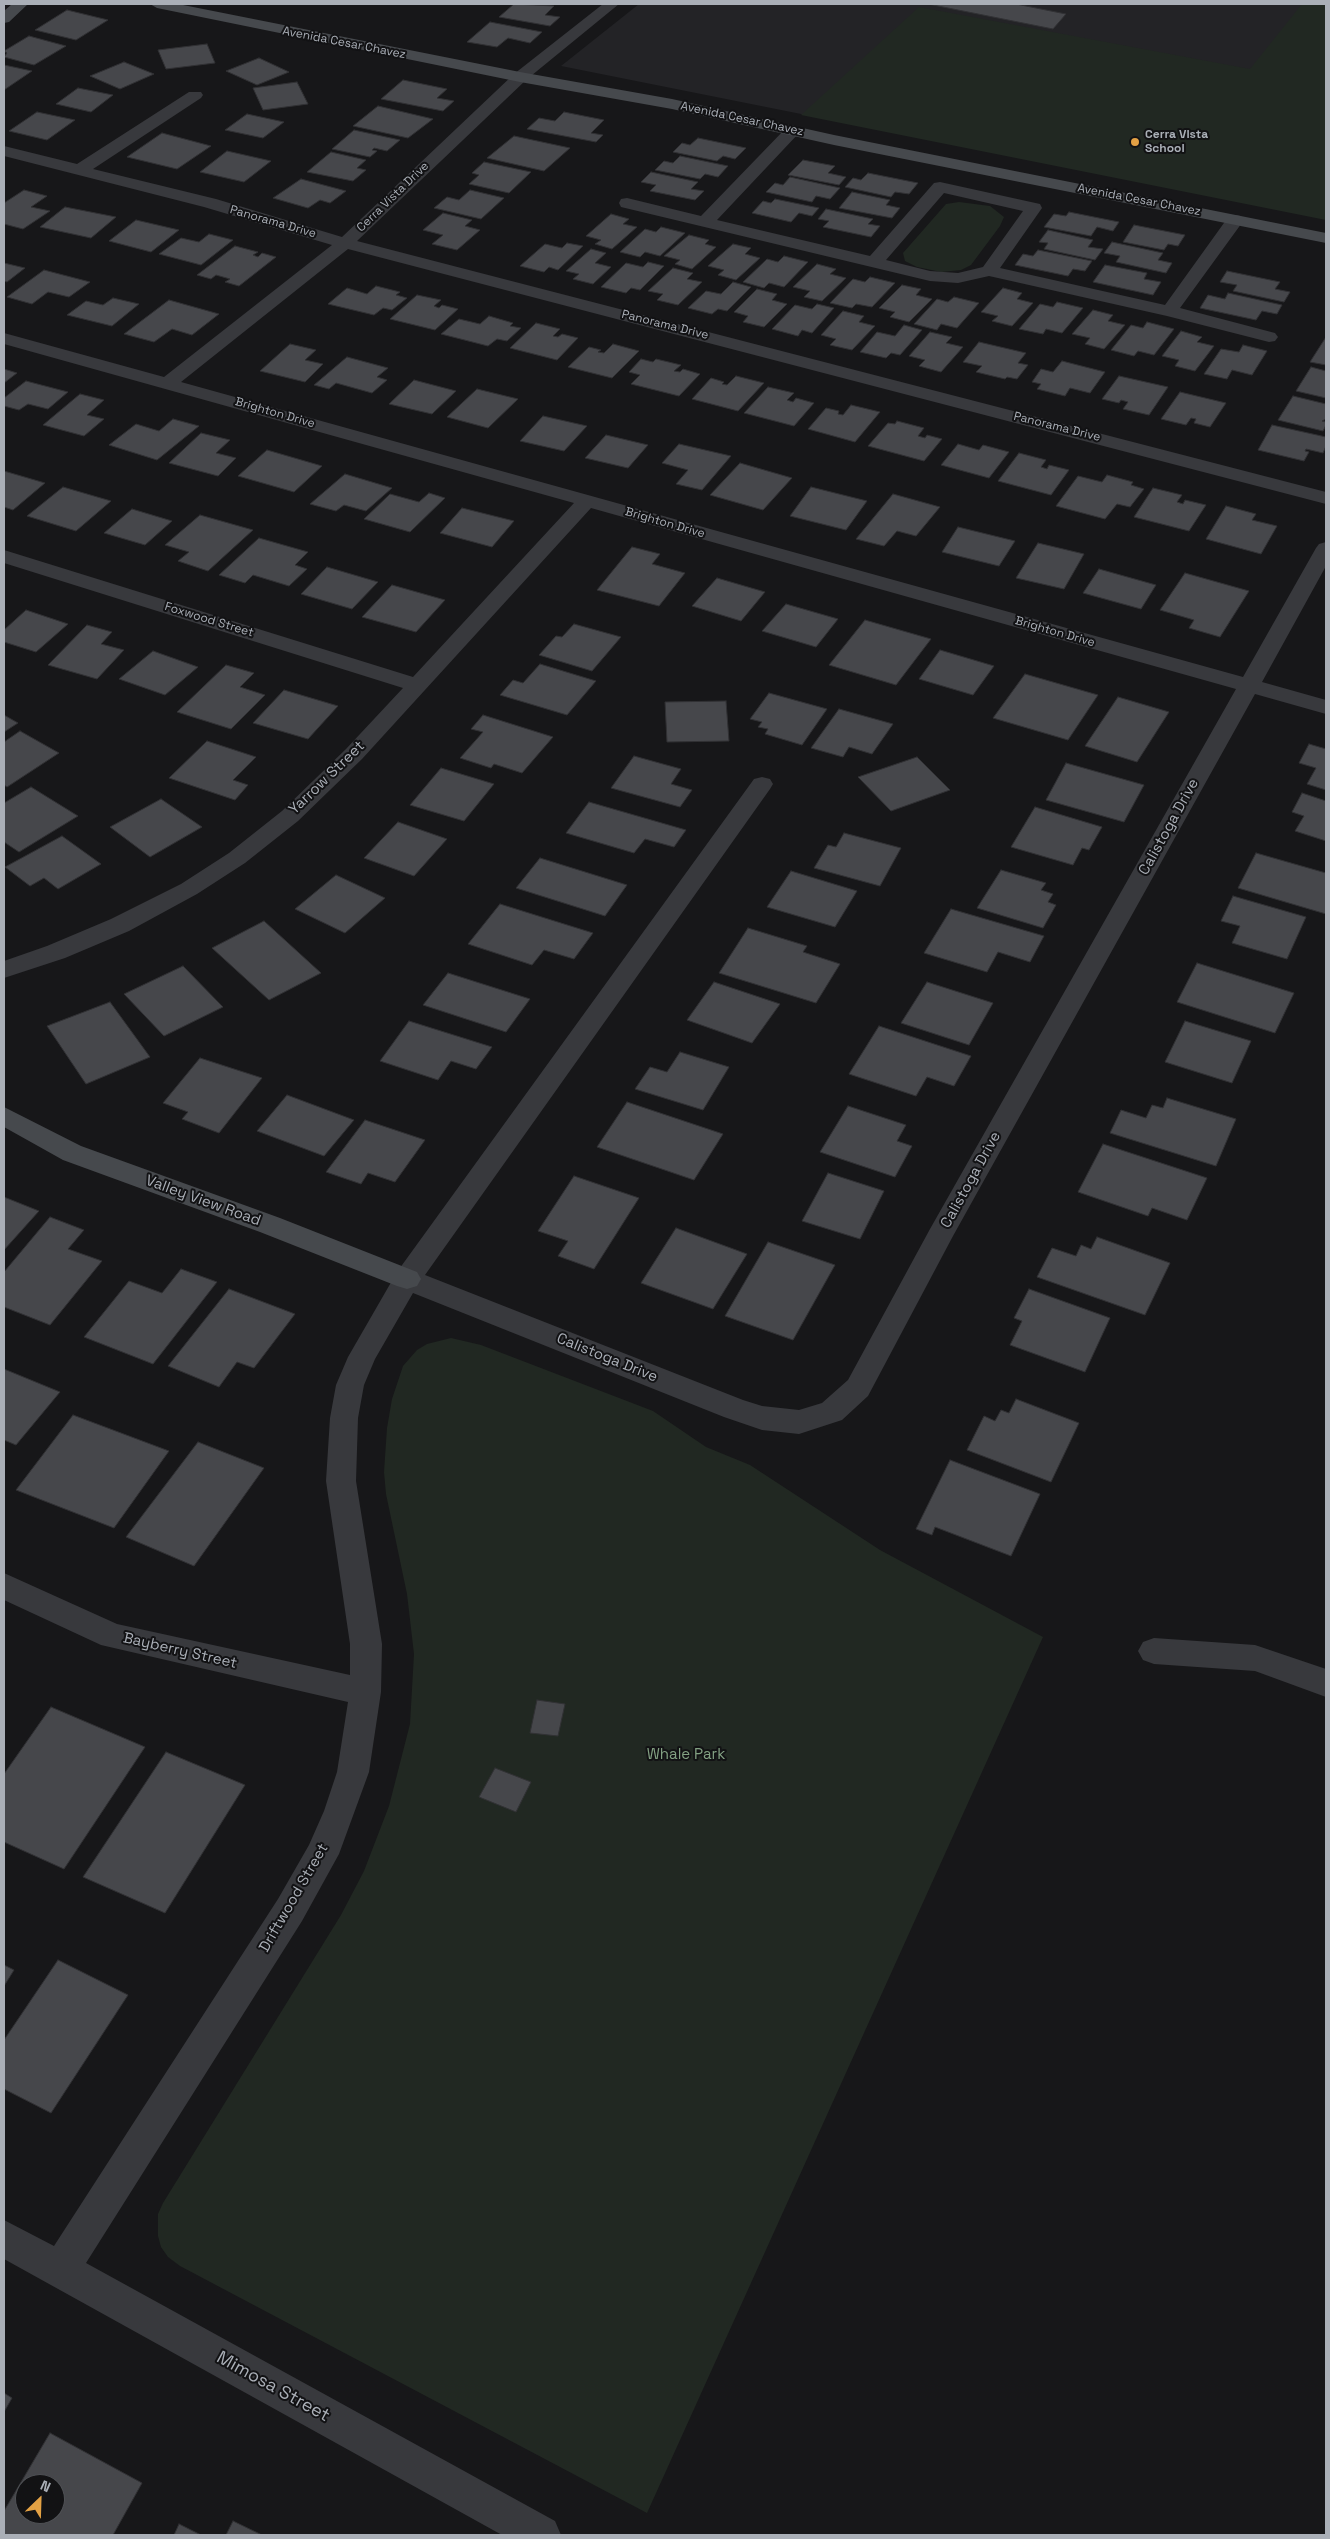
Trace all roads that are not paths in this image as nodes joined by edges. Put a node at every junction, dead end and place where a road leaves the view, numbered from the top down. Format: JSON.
{"nodes":[{"id":1,"x":21,"y":4,"type":"edge"},
{"id":2,"x":157,"y":4,"type":"edge"},
{"id":3,"x":612,"y":4,"type":"edge"},
{"id":4,"x":4,"y":18,"type":"edge"},
{"id":5,"x":520,"y":77,"type":"junction"},
{"id":6,"x":195,"y":95,"type":"dead end"},
{"id":7,"x":793,"y":130,"type":"junction"},
{"id":8,"x":4,"y":152,"type":"edge"},
{"id":9,"x":80,"y":170,"type":"junction"},
{"id":10,"x":626,"y":203,"type":"dead end"},
{"id":11,"x":1235,"y":220,"type":"junction"},
{"id":12,"x":706,"y":221,"type":"junction"},
{"id":13,"x":1326,"y":238,"type":"edge"},
{"id":14,"x":345,"y":243,"type":"junction"},
{"id":15,"x":874,"y":263,"type":"junction"},
{"id":16,"x":989,"y":271,"type":"junction"},
{"id":17,"x":1170,"y":312,"type":"junction"},
{"id":18,"x":1269,"y":337,"type":"dead end"},
{"id":19,"x":4,"y":338,"type":"edge"},
{"id":20,"x":168,"y":383,"type":"junction"},
{"id":21,"x":1326,"y":498,"type":"edge"},
{"id":22,"x":587,"y":501,"type":"junction"},
{"id":23,"x":1326,"y":548,"type":"edge"},
{"id":24,"x":4,"y":556,"type":"edge"},
{"id":25,"x":415,"y":685,"type":"junction"},
{"id":26,"x":1247,"y":686,"type":"junction"},
{"id":27,"x":1326,"y":707,"type":"edge"},
{"id":28,"x":762,"y":784,"type":"dead end"},
{"id":29,"x":4,"y":970,"type":"edge"},
{"id":30,"x":4,"y":1116,"type":"edge"},
{"id":31,"x":407,"y":1279,"type":"junction"},
{"id":32,"x":4,"y":1586,"type":"edge"},
{"id":33,"x":1154,"y":1652,"type":"dead end"},
{"id":34,"x":1326,"y":1683,"type":"edge"},
{"id":35,"x":365,"y":1692,"type":"junction"},
{"id":36,"x":4,"y":2239,"type":"edge"},
{"id":37,"x":60,"y":2270,"type":"junction"},
{"id":38,"x":541,"y":2535,"type":"edge"}],
"edges":[{"from":1,"to":4,"type":"street"},
{"from":2,"to":5,"type":"street","name":"Avenida Cesar Chavez"},
{"from":3,"to":5,"type":"street","name":"Cerra Vista Drive"},
{"from":5,"to":7,"type":"street","name":"Avenida Cesar Chavez"},
{"from":5,"to":14,"type":"street","name":"Cerra Vista Drive"},
{"from":6,"to":9,"type":"street"},
{"from":7,"to":11,"type":"street","name":"Avenida Cesar Chavez"},
{"from":7,"to":12,"type":"street"},
{"from":8,"to":9,"type":"street","name":"Panorama Drive"},
{"from":9,"to":14,"type":"street","name":"Panorama Drive"},
{"from":10,"to":12,"type":"street"},
{"from":11,"to":13,"type":"street","name":"Avenida Cesar Chavez"},
{"from":11,"to":17,"type":"street"},
{"from":12,"to":15,"type":"street"},
{"from":14,"to":20,"type":"street","name":"Cerra Vista Drive"},
{"from":14,"to":21,"type":"street","name":"Panorama Drive"},
{"from":15,"to":16,"type":"street"},
{"from":15,"to":16,"type":"street"},
{"from":16,"to":17,"type":"street"},
{"from":17,"to":18,"type":"street"},
{"from":19,"to":20,"type":"street","name":"Brighton Drive"},
{"from":20,"to":22,"type":"street","name":"Brighton Drive"},
{"from":22,"to":25,"type":"street","name":"Yarrow Street"},
{"from":22,"to":26,"type":"street","name":"Brighton Drive"},
{"from":23,"to":26,"type":"street","name":"Calistoga Drive"},
{"from":24,"to":25,"type":"street","name":"Foxwood Street"},
{"from":25,"to":29,"type":"street","name":"Yarrow Street"},
{"from":26,"to":27,"type":"street","name":"Brighton Drive"},
{"from":26,"to":31,"type":"street","name":"Calistoga Drive"},
{"from":28,"to":31,"type":"street","name":"Driftwood Street"},
{"from":30,"to":31,"type":"street","name":"Valley View Road"},
{"from":31,"to":35,"type":"street","name":"Driftwood Street"},
{"from":32,"to":35,"type":"street","name":"Bayberry Street"},
{"from":33,"to":34,"type":"street"},
{"from":35,"to":37,"type":"street","name":"Driftwood Street"},
{"from":36,"to":37,"type":"street","name":"Mimosa Street"},
{"from":37,"to":38,"type":"street","name":"Mimosa Street"}]}
